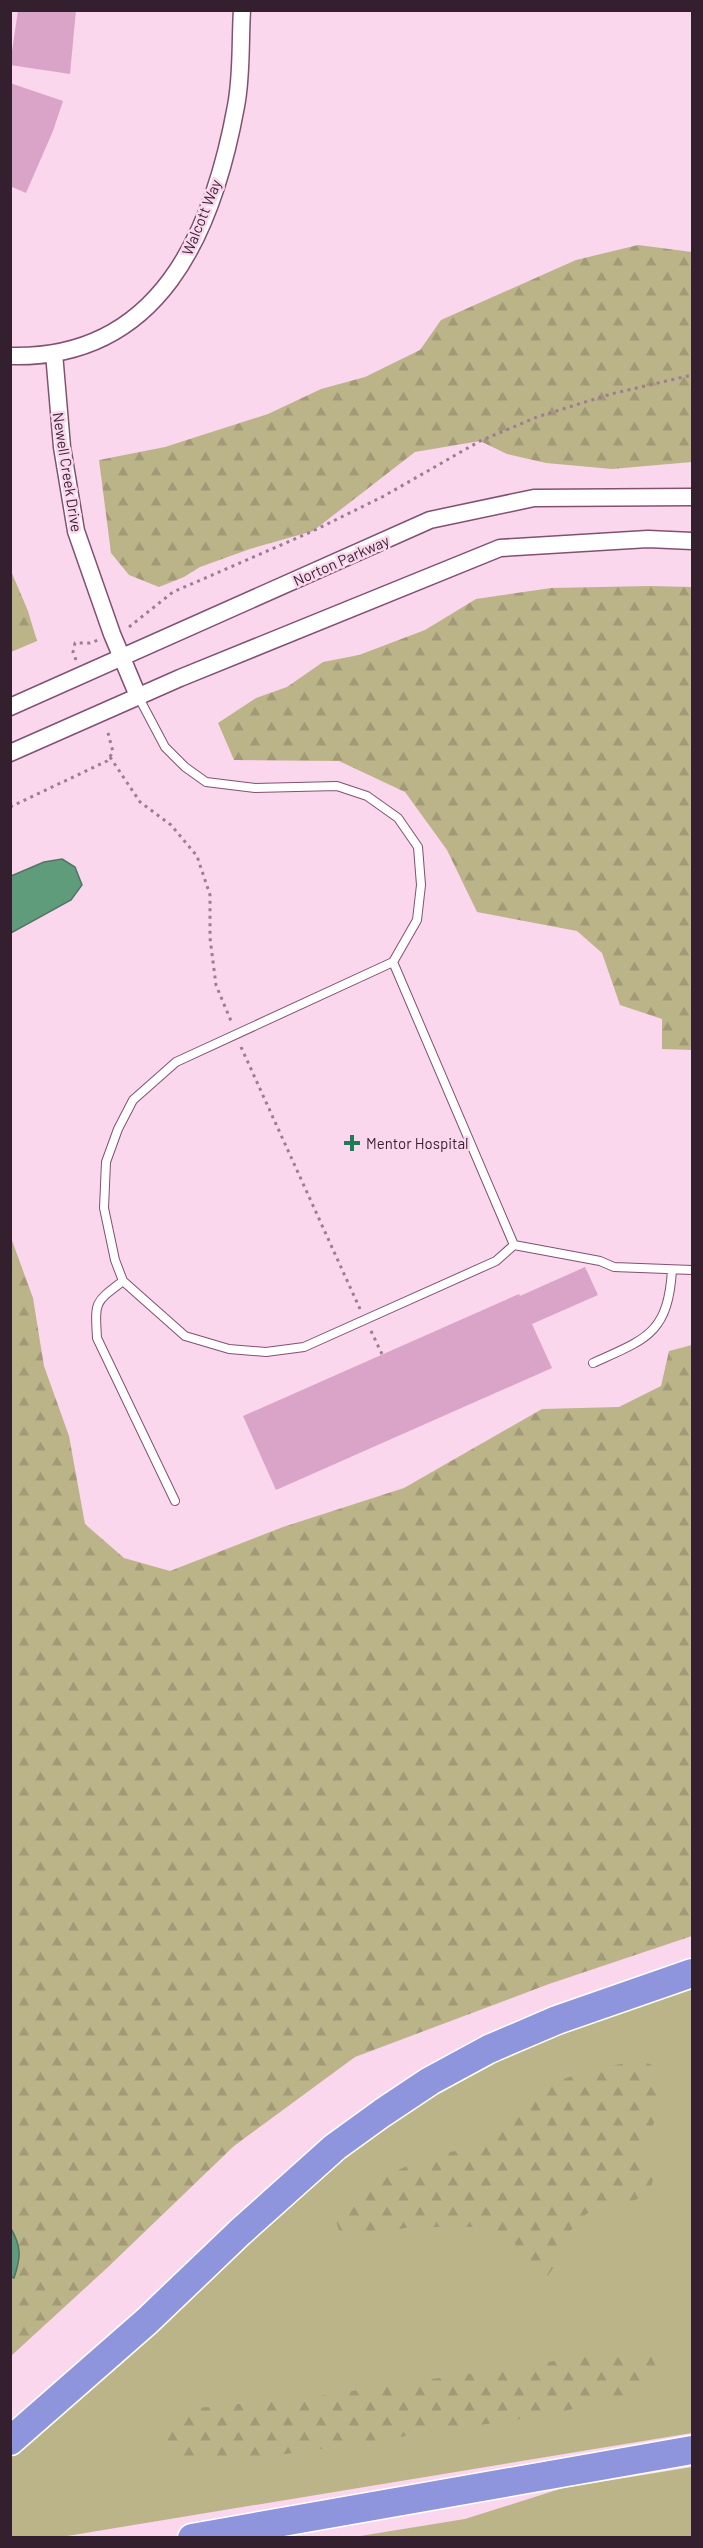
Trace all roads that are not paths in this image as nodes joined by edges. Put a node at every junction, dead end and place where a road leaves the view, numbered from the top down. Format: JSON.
{"nodes":[{"id":1,"x":242,"y":10,"type":"edge"},
{"id":2,"x":54,"y":353,"type":"junction"},
{"id":3,"x":10,"y":356,"type":"edge"},
{"id":4,"x":693,"y":496,"type":"edge"},
{"id":5,"x":693,"y":541,"type":"edge"},
{"id":6,"x":123,"y":658,"type":"junction"},
{"id":7,"x":138,"y":696,"type":"junction"},
{"id":8,"x":10,"y":707,"type":"edge"},
{"id":9,"x":10,"y":753,"type":"edge"},
{"id":10,"x":393,"y":962,"type":"junction"},
{"id":11,"x":514,"y":1245,"type":"junction"},
{"id":12,"x":672,"y":1270,"type":"junction"},
{"id":13,"x":693,"y":1270,"type":"edge"},
{"id":14,"x":123,"y":1281,"type":"junction"},
{"id":15,"x":593,"y":1363,"type":"dead end"},
{"id":16,"x":175,"y":1501,"type":"dead end"},
{"id":17,"x":693,"y":1973,"type":"edge"},
{"id":18,"x":10,"y":2441,"type":"edge"},
{"id":19,"x":693,"y":2450,"type":"edge"},
{"id":20,"x":192,"y":2538,"type":"edge"}],
"edges":[{"from":1,"to":2,"type":"street","name":"Walcott Way"},
{"from":2,"to":3,"type":"street"},
{"from":2,"to":6,"type":"street","name":"Newell Creek Drive"},
{"from":4,"to":6,"type":"street","name":"Norton Parkway"},
{"from":5,"to":7,"type":"street"},
{"from":6,"to":7,"type":"street","name":"Newell Creek Drive"},
{"from":6,"to":8,"type":"street","name":"Norton Parkway"},
{"from":7,"to":9,"type":"street"},
{"from":7,"to":10,"type":"lane"},
{"from":10,"to":11,"type":"lane"},
{"from":10,"to":14,"type":"lane"},
{"from":11,"to":12,"type":"lane"},
{"from":11,"to":14,"type":"lane"},
{"from":12,"to":13,"type":"lane"},
{"from":12,"to":15,"type":"lane"},
{"from":14,"to":16,"type":"lane"},
{"from":17,"to":18,"type":"highway"},
{"from":19,"to":20,"type":"highway"}]}
